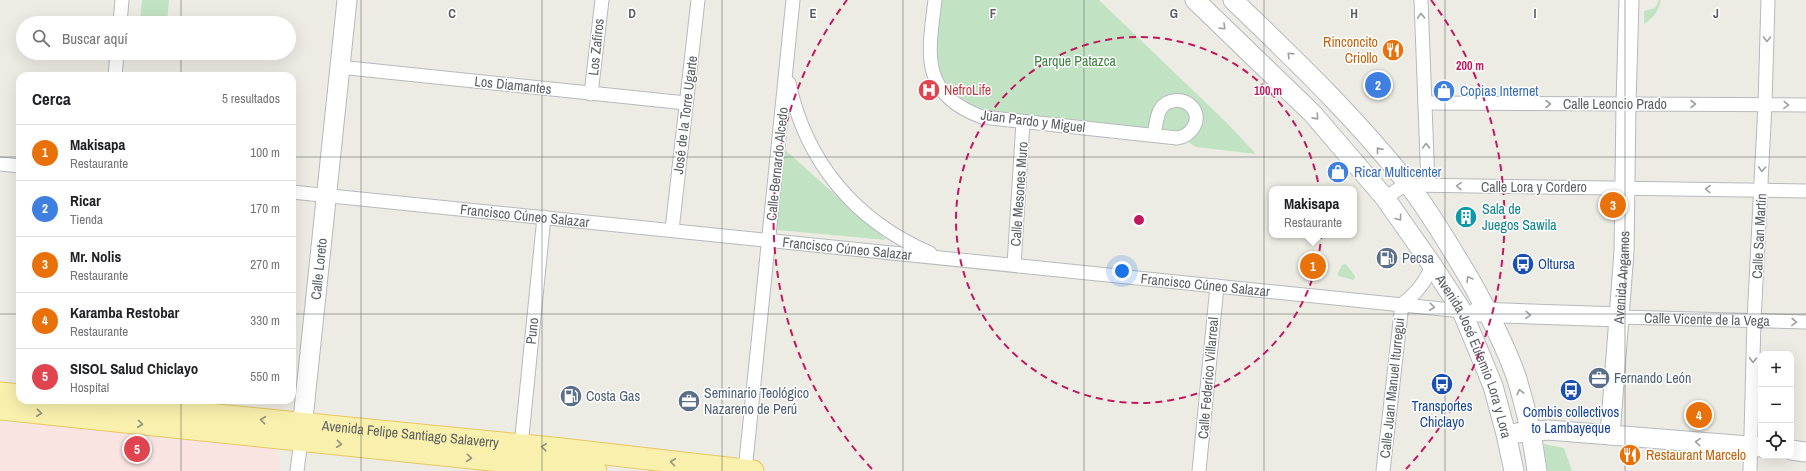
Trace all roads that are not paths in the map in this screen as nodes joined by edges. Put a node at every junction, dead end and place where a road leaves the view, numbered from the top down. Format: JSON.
{"nodes":[{"id":1,"x":122,"y":0,"type":"edge"},
{"id":2,"x":347,"y":0,"type":"edge"},
{"id":3,"x":602,"y":0,"type":"edge"},
{"id":4,"x":698,"y":0,"type":"edge"},
{"id":5,"x":793,"y":0,"type":"edge"},
{"id":6,"x":935,"y":0,"type":"edge"},
{"id":7,"x":1195,"y":0,"type":"edge"},
{"id":8,"x":1421,"y":0,"type":"edge"},
{"id":9,"x":1629,"y":0,"type":"edge"},
{"id":10,"x":1768,"y":0,"type":"edge"},
{"id":11,"x":1241,"y":3,"type":"edge"},
{"id":12,"x":121,"y":16,"type":"edge"},
{"id":13,"x":116,"y":60,"type":"edge"},
{"id":14,"x":339,"y":67,"type":"junction"},
{"id":15,"x":115,"y":72,"type":"edge"},
{"id":16,"x":786,"y":72,"type":"junction"},
{"id":17,"x":591,"y":94,"type":"junction"},
{"id":18,"x":686,"y":103,"type":"junction"},
{"id":19,"x":1425,"y":103,"type":"junction"},
{"id":20,"x":1626,"y":104,"type":"junction"},
{"id":21,"x":1765,"y":104,"type":"junction"},
{"id":22,"x":1806,"y":105,"type":"edge"},
{"id":23,"x":1023,"y":122,"type":"junction"},
{"id":24,"x":1154,"y":135,"type":"dead end"},
{"id":25,"x":0,"y":164,"type":"edge"},
{"id":26,"x":16,"y":166,"type":"edge"},
{"id":27,"x":1428,"y":185,"type":"junction"},
{"id":28,"x":1409,"y":186,"type":"junction"},
{"id":29,"x":1624,"y":187,"type":"junction"},
{"id":30,"x":1761,"y":190,"type":"junction"},
{"id":31,"x":1806,"y":191,"type":"edge"},
{"id":32,"x":296,"y":192,"type":"edge"},
{"id":33,"x":326,"y":195,"type":"junction"},
{"id":34,"x":1385,"y":198,"type":"junction"},
{"id":35,"x":544,"y":217,"type":"junction"},
{"id":36,"x":672,"y":230,"type":"junction"},
{"id":37,"x":769,"y":240,"type":"junction"},
{"id":38,"x":942,"y":258,"type":"junction"},
{"id":39,"x":1014,"y":265,"type":"junction"},
{"id":40,"x":1432,"y":265,"type":"junction"},
{"id":41,"x":1217,"y":286,"type":"junction"},
{"id":42,"x":1402,"y":304,"type":"junction"},
{"id":43,"x":1462,"y":311,"type":"junction"},
{"id":44,"x":1489,"y":313,"type":"junction"},
{"id":45,"x":1619,"y":317,"type":"junction"},
{"id":46,"x":1754,"y":321,"type":"junction"},
{"id":47,"x":1806,"y":322,"type":"edge"},
{"id":48,"x":0,"y":393,"type":"edge"},
{"id":49,"x":16,"y":395,"type":"edge"},
{"id":50,"x":100,"y":404,"type":"edge"},
{"id":51,"x":0,"y":410,"type":"edge"},
{"id":52,"x":1530,"y":431,"type":"junction"},
{"id":53,"x":301,"y":432,"type":"junction"},
{"id":54,"x":1506,"y":434,"type":"junction"},
{"id":55,"x":1610,"y":434,"type":"junction"},
{"id":56,"x":1756,"y":447,"type":"edge"},
{"id":57,"x":1794,"y":450,"type":"edge"},
{"id":58,"x":1806,"y":452,"type":"edge"},
{"id":59,"x":518,"y":460,"type":"edge"},
{"id":60,"x":297,"y":471,"type":"edge"},
{"id":61,"x":596,"y":471,"type":"edge"},
{"id":62,"x":748,"y":471,"type":"edge"},
{"id":63,"x":1199,"y":471,"type":"edge"},
{"id":64,"x":1383,"y":471,"type":"edge"},
{"id":65,"x":1514,"y":471,"type":"edge"},
{"id":66,"x":1537,"y":471,"type":"edge"},
{"id":67,"x":1750,"y":471,"type":"edge"}],
"edges":[{"from":1,"to":12,"type":"street"},
{"from":2,"to":14,"type":"main road","name":"Calle Loreto"},
{"from":3,"to":17,"type":"street","name":"Los Zafiros"},
{"from":4,"to":18,"type":"street","name":"José de la Torre Ugarte"},
{"from":5,"to":16,"type":"street","name":"Calle Bernardo Alcedo"},
{"from":6,"to":23,"type":"street","name":"Juan Pardo y Miguel"},
{"from":7,"to":34,"type":"main road","name":"Avenida José Eufemio Lora y Lora","one_way":true},
{"from":19,"to":8,"type":"street","one_way":true},
{"from":9,"to":20,"type":"main road","name":"Avenida Angamos"},
{"from":10,"to":21,"type":"street","name":"Calle San Martín","one_way":true},
{"from":28,"to":11,"type":"main road","name":"Avenida José Eufemio Lora y Lora","one_way":true},
{"from":13,"to":15,"type":"street"},
{"from":14,"to":17,"type":"street","name":"Los Diamantes"},
{"from":14,"to":33,"type":"main road","name":"Calle Loreto"},
{"from":16,"to":37,"type":"street","name":"Calle Bernardo Alcedo"},
{"from":16,"to":38,"type":"street"},
{"from":17,"to":18,"type":"street","name":"Los Diamantes"},
{"from":18,"to":36,"type":"street","name":"José de la Torre Ugarte"},
{"from":19,"to":20,"type":"street","name":"Calle Leoncio Prado","one_way":true},
{"from":27,"to":19,"type":"street","one_way":true},
{"from":20,"to":21,"type":"street","name":"Calle Leoncio Prado","one_way":true},
{"from":20,"to":29,"type":"main road","name":"Avenida Angamos"},
{"from":21,"to":22,"type":"street","name":"Calle Leoncio Prado","one_way":true},
{"from":21,"to":30,"type":"street","name":"Calle San Martín","one_way":true},
{"from":23,"to":24,"type":"street","name":"Juan Pardo y Miguel"},
{"from":23,"to":39,"type":"street","name":"Calle Mesones Muro"},
{"from":25,"to":26,"type":"street"},
{"from":27,"to":28,"type":"street","name":"Calle Lora y Cordero"},
{"from":29,"to":27,"type":"street","name":"Calle Lora y Cordero","one_way":true},
{"from":28,"to":34,"type":"street","name":"Calle Lora y Cordero"},
{"from":44,"to":28,"type":"main road","name":"Avenida José Eufemio Lora y Lora","one_way":true},
{"from":30,"to":29,"type":"street","name":"Calle Lora y Cordero","one_way":true},
{"from":29,"to":45,"type":"main road","name":"Avenida Angamos"},
{"from":30,"to":31,"type":"street","name":"Calle Lora y Cordero"},
{"from":30,"to":46,"type":"street","name":"Calle San Martín"},
{"from":32,"to":33,"type":"street","name":"Francisco Cúneo Salazar"},
{"from":33,"to":35,"type":"street","name":"Francisco Cúneo Salazar"},
{"from":33,"to":53,"type":"main road","name":"Calle Loreto"},
{"from":34,"to":40,"type":"main road","name":"Avenida José Eufemio Lora y Lora","one_way":true},
{"from":35,"to":36,"type":"street","name":"Francisco Cúneo Salazar"},
{"from":35,"to":59,"type":"street","name":"Puno"},
{"from":36,"to":37,"type":"street","name":"Francisco Cúneo Salazar"},
{"from":37,"to":38,"type":"street","name":"Francisco Cúneo Salazar"},
{"from":37,"to":62,"type":"street","name":"Calle Bernardo Alcedo"},
{"from":38,"to":39,"type":"street","name":"Francisco Cúneo Salazar"},
{"from":39,"to":41,"type":"street","name":"Francisco Cúneo Salazar"},
{"from":40,"to":42,"type":"street"},
{"from":40,"to":43,"type":"main road","name":"Avenida José Eufemio Lora y Lora"},
{"from":41,"to":42,"type":"street","name":"Francisco Cúneo Salazar"},
{"from":41,"to":63,"type":"street","name":"Calle Federico Villarreal"},
{"from":42,"to":43,"type":"street","name":"Francisco Cúneo Salazar","one_way":true},
{"from":42,"to":64,"type":"street","name":"Calle Juan Manuel Iturregui"},
{"from":43,"to":44,"type":"main road","name":"Francisco Cúneo Salazar"},
{"from":43,"to":54,"type":"main road","name":"Avenida José Eufemio Lora y Lora"},
{"from":44,"to":45,"type":"main road","name":"Calle Vicente de la Vega","one_way":true},
{"from":52,"to":44,"type":"main road","name":"Avenida José Eufemio Lora y Lora","one_way":true},
{"from":45,"to":46,"type":"street","name":"Calle Vicente de la Vega"},
{"from":45,"to":55,"type":"main road","name":"Avenida Angamos"},
{"from":46,"to":47,"type":"street","name":"Calle Vicente de la Vega","one_way":true},
{"from":46,"to":56,"type":"street","name":"Calle San Martín","one_way":true},
{"from":48,"to":49,"type":"main road"},
{"from":53,"to":50,"type":"main road","name":"Avenida Felipe Santiago Salaverry","one_way":true},
{"from":51,"to":53,"type":"main road","name":"Avenida Felipe Santiago Salaverry","one_way":true},
{"from":52,"to":54,"type":"main road"},
{"from":52,"to":55,"type":"main road"},
{"from":52,"to":66,"type":"main road","name":"Avenida José Eufemio Lora y Lora"},
{"from":53,"to":59,"type":"main road","name":"Avenida Felipe Santiago Salaverry"},
{"from":53,"to":60,"type":"street","name":"Calle Loreto"},
{"from":54,"to":65,"type":"main road","name":"Avenida José Eufemio Lora y Lora"},
{"from":56,"to":55,"type":"main road","one_way":true},
{"from":56,"to":67,"type":"street","name":"Calle San Martín"},
{"from":57,"to":58,"type":"main road"},
{"from":59,"to":61,"type":"main road","name":"Avenida Felipe Santiago Salaverry"},
{"from":62,"to":59,"type":"main road","name":"Avenida Felipe Santiago Salaverry","one_way":true}]}
